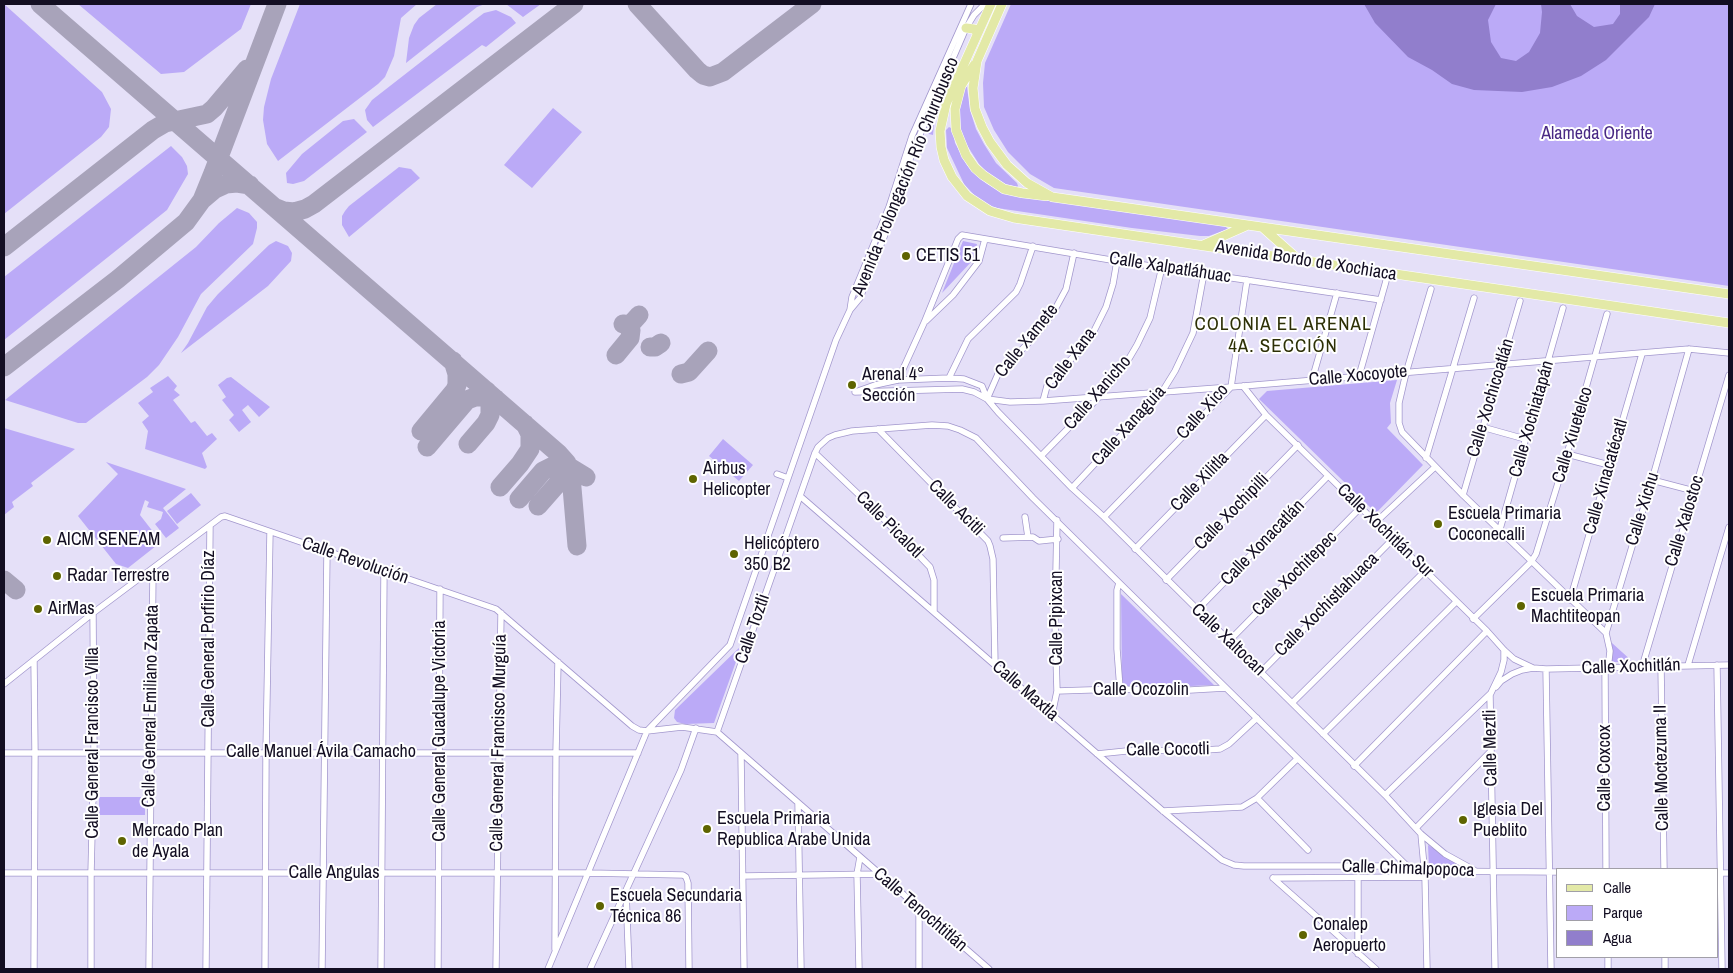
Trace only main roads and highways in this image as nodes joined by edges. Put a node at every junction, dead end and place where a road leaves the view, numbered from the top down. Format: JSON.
{"nodes":[{"id":1,"x":991,"y":4,"type":"edge"},
{"id":2,"x":1002,"y":4,"type":"edge"},
{"id":3,"x":966,"y":28,"type":"road end"},
{"id":4,"x":977,"y":34,"type":"junction"},
{"id":5,"x":977,"y":61,"type":"junction"},
{"id":6,"x":941,"y":122,"type":"junction"},
{"id":7,"x":955,"y":123,"type":"junction"},
{"id":8,"x":1052,"y":197,"type":"junction"},
{"id":9,"x":1248,"y":225,"type":"junction"},
{"id":10,"x":1262,"y":227,"type":"junction"},
{"id":11,"x":1203,"y":245,"type":"junction"},
{"id":12,"x":1300,"y":261,"type":"junction"},
{"id":13,"x":1729,"y":294,"type":"edge"},
{"id":14,"x":1729,"y":324,"type":"edge"}],
"edges":[{"from":1,"to":4,"type":"main road","name":"Avenida Bordo de Xochiaca"},
{"from":2,"to":5,"type":"main road"},
{"from":3,"to":4,"type":"main road"},
{"from":4,"to":6,"type":"main road","name":"Avenida Bordo de Xochiaca"},
{"from":5,"to":7,"type":"main road"},
{"from":5,"to":8,"type":"main road","name":"Avenida Bordo de Xochiaca"},
{"from":6,"to":7,"type":"main road"},
{"from":6,"to":11,"type":"main road","name":"Avenida Bordo de Xochiaca"},
{"from":7,"to":8,"type":"main road"},
{"from":8,"to":9,"type":"main road","name":"Avenida Bordo de Xochiaca"},
{"from":9,"to":10,"type":"main road","name":"Avenida Bordo de Xochiaca"},
{"from":9,"to":11,"type":"main road"},
{"from":10,"to":12,"type":"main road"},
{"from":10,"to":13,"type":"main road","name":"Avenida Bordo de Xochiaca"},
{"from":11,"to":12,"type":"main road","name":"Avenida Bordo de Xochiaca"},
{"from":12,"to":14,"type":"main road","name":"Avenida Bordo de Xochiaca"}]}
